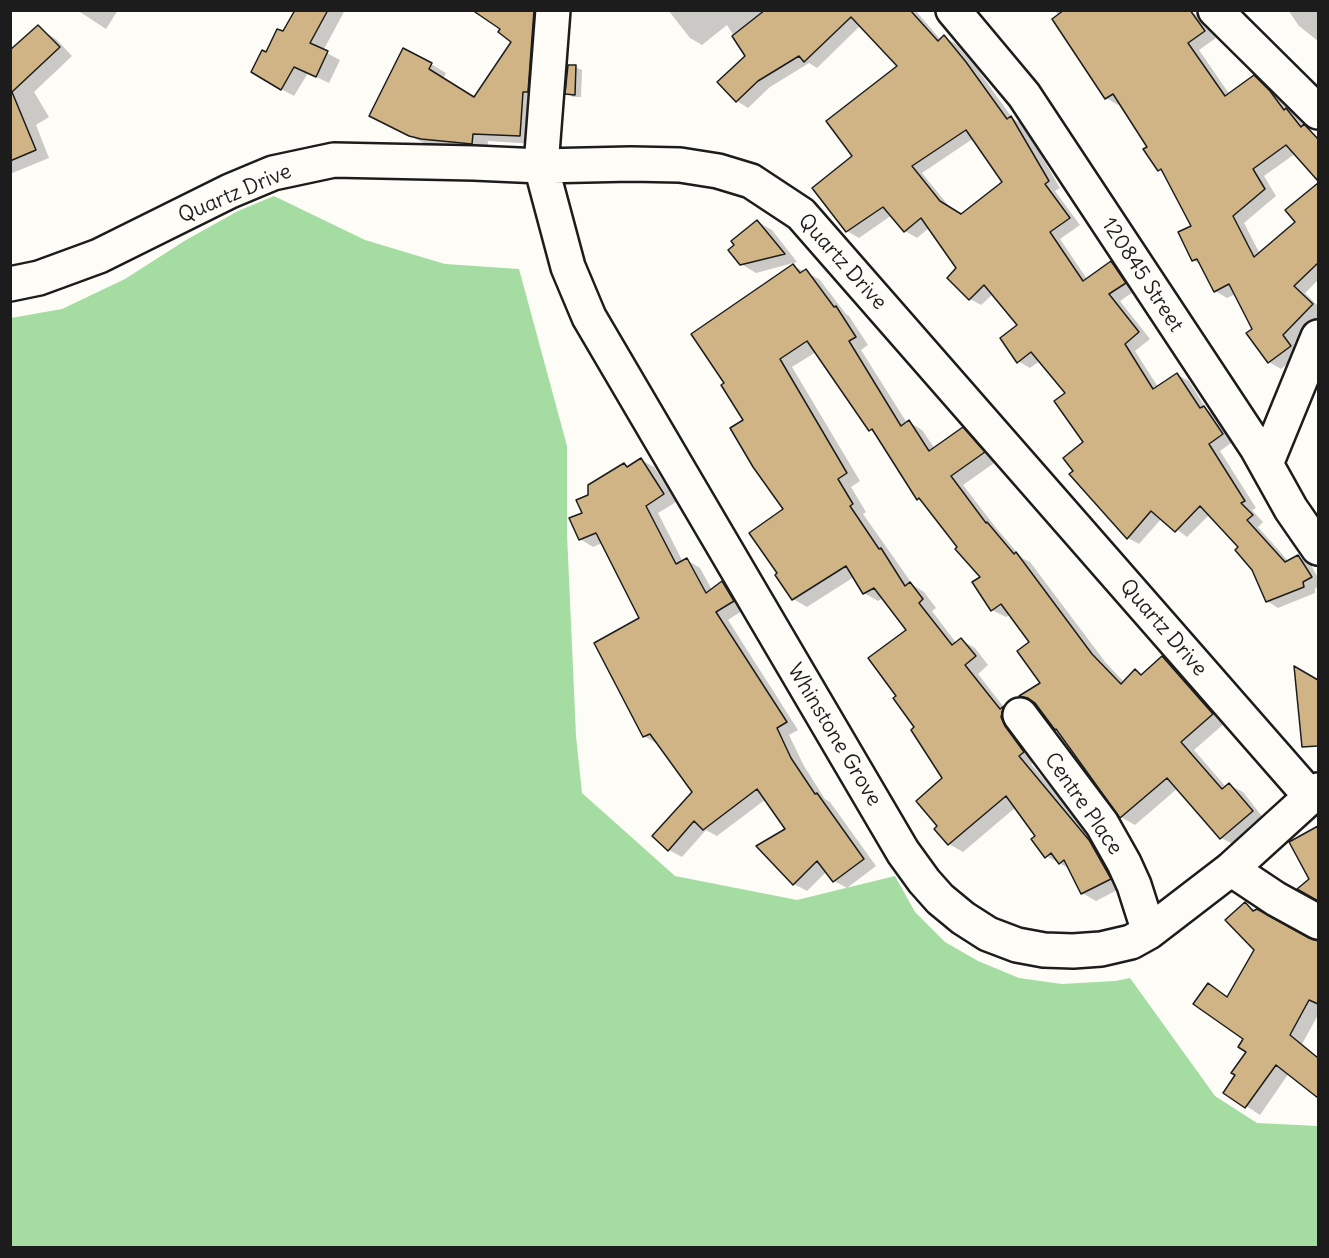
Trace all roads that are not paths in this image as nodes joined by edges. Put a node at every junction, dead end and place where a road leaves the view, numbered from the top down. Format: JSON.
{"nodes":[{"id":1,"x":553,"y":10,"type":"edge"},
{"id":2,"x":953,"y":10,"type":"edge"},
{"id":3,"x":1215,"y":10,"type":"edge"},
{"id":4,"x":1318,"y":112,"type":"edge"},
{"id":5,"x":541,"y":166,"type":"junction"},
{"id":6,"x":10,"y":284,"type":"edge"},
{"id":7,"x":1318,"y":337,"type":"edge"},
{"id":8,"x":1266,"y":464,"type":"junction"},
{"id":9,"x":1318,"y":548,"type":"edge"},
{"id":10,"x":1020,"y":715,"type":"dead end"},
{"id":11,"x":1315,"y":794,"type":"edge"},
{"id":12,"x":1231,"y":869,"type":"junction"},
{"id":13,"x":1318,"y":922,"type":"edge"},
{"id":14,"x":1149,"y":932,"type":"junction"}],
"edges":[{"from":1,"to":5,"type":"street","name":"Whinstone Grove"},
{"from":2,"to":8,"type":"street","name":"120845 Street"},
{"from":3,"to":4,"type":"street"},
{"from":5,"to":6,"type":"street","name":"Quartz Drive"},
{"from":5,"to":11,"type":"street","name":"Quartz Drive"},
{"from":5,"to":14,"type":"street","name":"Whinstone Grove"},
{"from":7,"to":8,"type":"street"},
{"from":8,"to":9,"type":"street","name":"120845 Street"},
{"from":10,"to":14,"type":"street","name":"Centre Place"},
{"from":11,"to":12,"type":"street","name":"Whinstone Grove"},
{"from":12,"to":13,"type":"street"},
{"from":12,"to":14,"type":"street","name":"Whinstone Grove"}]}
